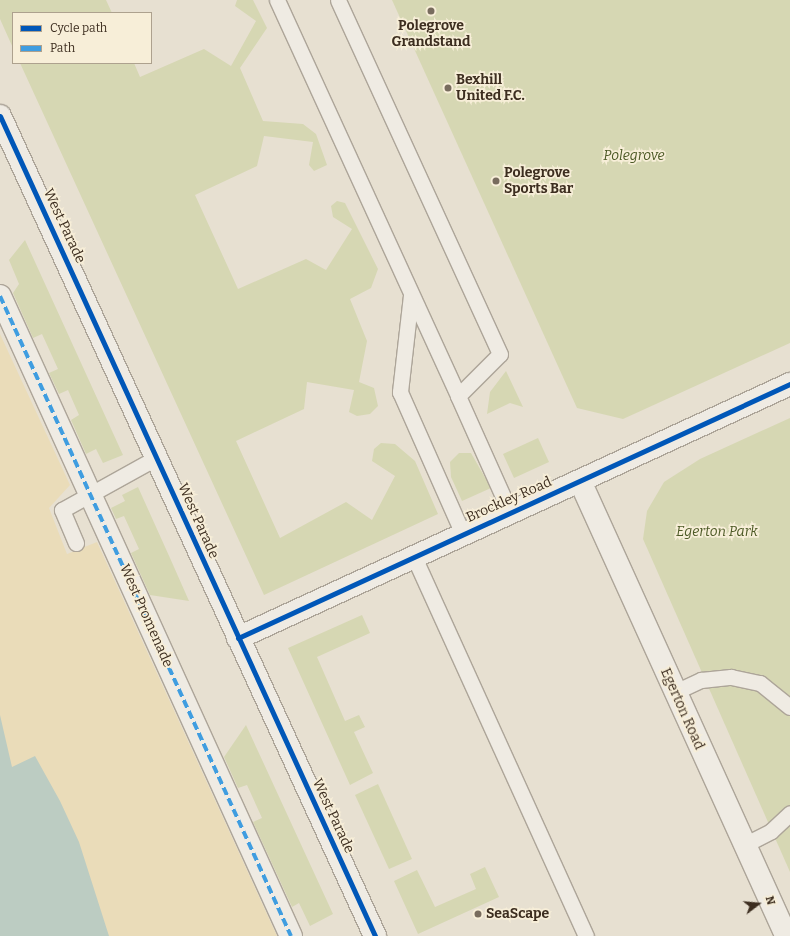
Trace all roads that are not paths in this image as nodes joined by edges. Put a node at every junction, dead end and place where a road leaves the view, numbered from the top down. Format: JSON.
{"nodes":[{"id":1,"x":276,"y":0,"type":"edge"},
{"id":2,"x":338,"y":0,"type":"edge"},
{"id":3,"x":0,"y":116,"type":"edge"},
{"id":4,"x":412,"y":294,"type":"junction"},
{"id":5,"x":0,"y":296,"type":"edge"},
{"id":6,"x":790,"y":384,"type":"edge"},
{"id":7,"x":458,"y":396,"type":"junction"},
{"id":8,"x":156,"y":458,"type":"junction"},
{"id":9,"x":580,"y":480,"type":"junction"},
{"id":10,"x":90,"y":492,"type":"junction"},
{"id":11,"x":510,"y":512,"type":"junction"},
{"id":12,"x":463,"y":534,"type":"junction"},
{"id":13,"x":76,"y":543,"type":"dead end"},
{"id":14,"x":414,"y":557,"type":"junction"},
{"id":15,"x":238,"y":638,"type":"junction"},
{"id":16,"x":674,"y":692,"type":"junction"},
{"id":17,"x":790,"y":707,"type":"edge"},
{"id":18,"x":790,"y":813,"type":"edge"},
{"id":19,"x":744,"y":845,"type":"junction"},
{"id":20,"x":291,"y":936,"type":"edge"},
{"id":21,"x":374,"y":936,"type":"edge"},
{"id":22,"x":586,"y":936,"type":"edge"},
{"id":23,"x":786,"y":936,"type":"edge"}],
"edges":[{"from":1,"to":4,"type":"lane"},
{"from":2,"to":7,"type":"lane"},
{"from":3,"to":8,"type":"street","name":"West Parade"},
{"from":4,"to":7,"type":"lane"},
{"from":4,"to":12,"type":"lane"},
{"from":5,"to":10,"type":"street","name":"West Promenade"},
{"from":6,"to":9,"type":"street","name":"Brockley Road"},
{"from":7,"to":11,"type":"lane"},
{"from":8,"to":10,"type":"lane"},
{"from":8,"to":15,"type":"street","name":"West Parade"},
{"from":9,"to":11,"type":"street","name":"Brockley Road"},
{"from":9,"to":16,"type":"street","name":"Egerton Road"},
{"from":10,"to":13,"type":"lane"},
{"from":10,"to":20,"type":"street","name":"West Promenade"},
{"from":11,"to":12,"type":"street","name":"Brockley Road"},
{"from":12,"to":14,"type":"street","name":"Brockley Road"},
{"from":14,"to":15,"type":"street","name":"Brockley Road"},
{"from":14,"to":22,"type":"lane"},
{"from":15,"to":21,"type":"street","name":"West Parade"},
{"from":16,"to":17,"type":"lane"},
{"from":16,"to":19,"type":"street","name":"Egerton Road"},
{"from":18,"to":19,"type":"lane"},
{"from":19,"to":23,"type":"street","name":"Egerton Road"}]}
